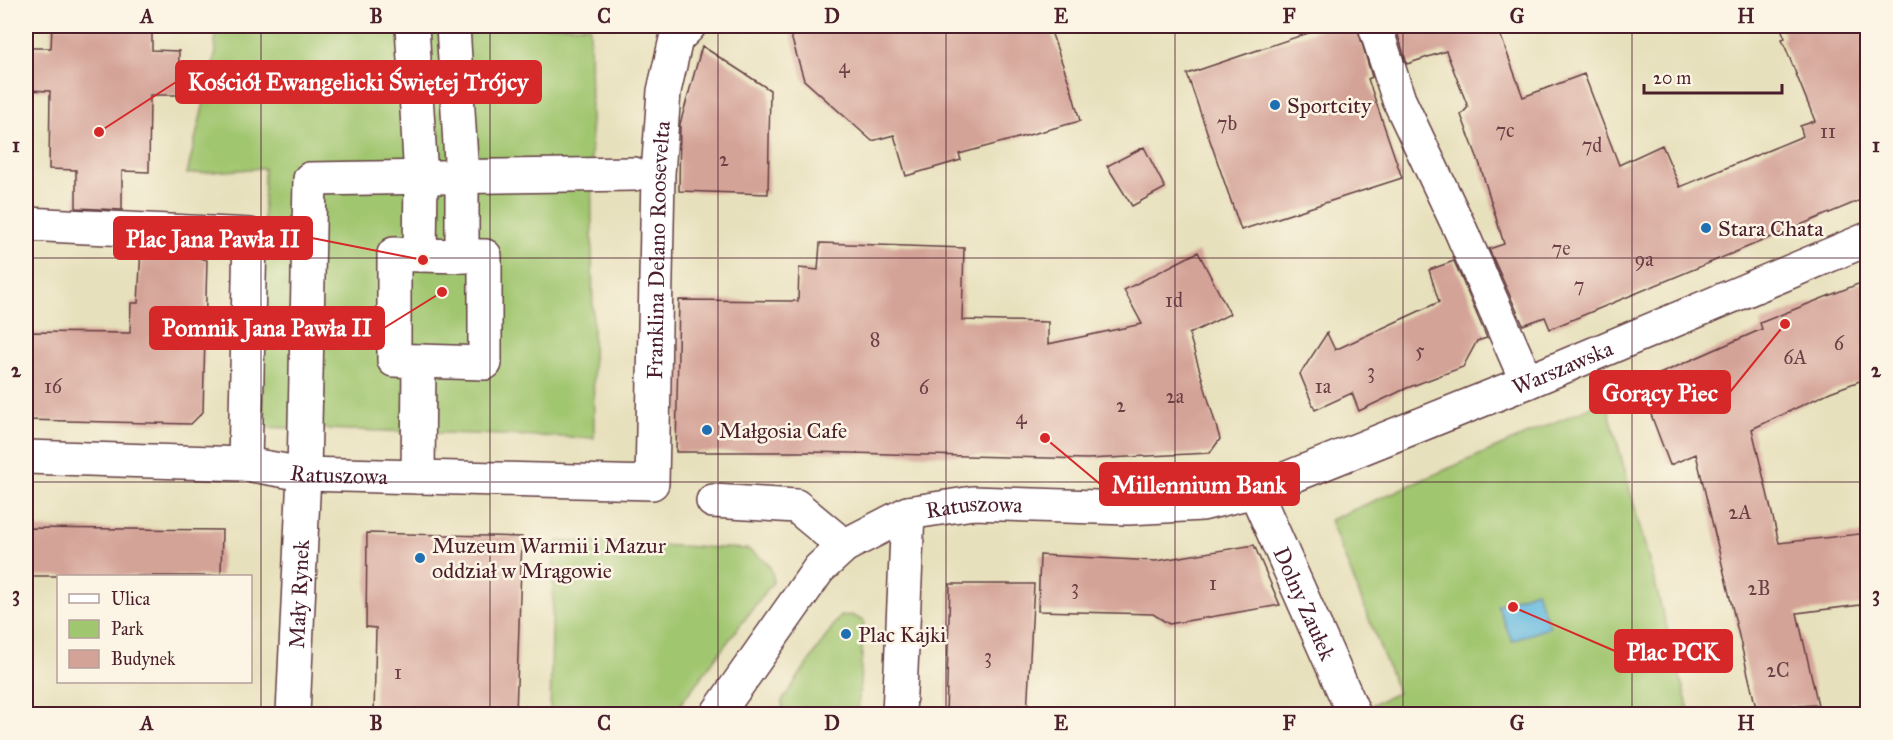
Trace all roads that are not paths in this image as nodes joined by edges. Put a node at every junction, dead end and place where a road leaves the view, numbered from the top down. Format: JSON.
{"nodes":[{"id":1,"x":412,"y":26,"type":"edge"},
{"id":2,"x":453,"y":26,"type":"edge"},
{"id":3,"x":689,"y":26,"type":"edge"},
{"id":4,"x":1375,"y":26,"type":"edge"},
{"id":5,"x":634,"y":174,"type":"dead end"},
{"id":6,"x":421,"y":178,"type":"junction"},
{"id":7,"x":462,"y":178,"type":"junction"},
{"id":8,"x":26,"y":225,"type":"edge"},
{"id":9,"x":1868,"y":239,"type":"edge"},
{"id":10,"x":420,"y":255,"type":"junction"},
{"id":11,"x":462,"y":256,"type":"junction"},
{"id":12,"x":419,"y":361,"type":"junction"},
{"id":13,"x":1527,"y":382,"type":"junction"},
{"id":14,"x":26,"y":457,"type":"edge"},
{"id":15,"x":245,"y":464,"type":"junction"},
{"id":16,"x":304,"y":474,"type":"junction"},
{"id":17,"x":418,"y":477,"type":"junction"},
{"id":18,"x":652,"y":483,"type":"joint"},
{"id":19,"x":1255,"y":491,"type":"junction"},
{"id":20,"x":713,"y":501,"type":"dead end"},
{"id":21,"x":908,"y":513,"type":"junction"},
{"id":22,"x":844,"y":546,"type":"junction"},
{"id":23,"x":293,"y":714,"type":"edge"},
{"id":24,"x":717,"y":714,"type":"edge"},
{"id":25,"x":899,"y":714,"type":"edge"},
{"id":26,"x":1354,"y":714,"type":"edge"}],
"edges":[{"from":1,"to":6,"type":"street"},
{"from":2,"to":7,"type":"street"},
{"from":3,"to":18,"type":"street","name":"Franklina Delano Roosevelta"},
{"from":4,"to":13,"type":"street"},
{"from":5,"to":7,"type":"street"},
{"from":6,"to":7,"type":"street"},
{"from":6,"to":10,"type":"street"},
{"from":6,"to":16,"type":"street","name":"Mały Rynek"},
{"from":7,"to":11,"type":"street"},
{"from":8,"to":15,"type":"street"},
{"from":9,"to":13,"type":"street","name":"Warszawska"},
{"from":10,"to":11,"type":"street"},
{"from":10,"to":12,"type":"street"},
{"from":11,"to":12,"type":"street"},
{"from":12,"to":17,"type":"street"},
{"from":13,"to":19,"type":"street","name":"Warszawska"},
{"from":14,"to":15,"type":"street","name":"Ratuszowa"},
{"from":15,"to":16,"type":"street","name":"Ratuszowa"},
{"from":16,"to":17,"type":"street","name":"Ratuszowa"},
{"from":16,"to":23,"type":"street","name":"Mały Rynek"},
{"from":17,"to":18,"type":"street","name":"Ratuszowa"},
{"from":19,"to":21,"type":"street","name":"Ratuszowa"},
{"from":19,"to":26,"type":"street","name":"Dolny Zaułek"},
{"from":20,"to":22,"type":"street"},
{"from":21,"to":22,"type":"street","name":"Ratuszowa"},
{"from":21,"to":25,"type":"street"},
{"from":22,"to":24,"type":"street","name":"Ratuszowa"}]}
